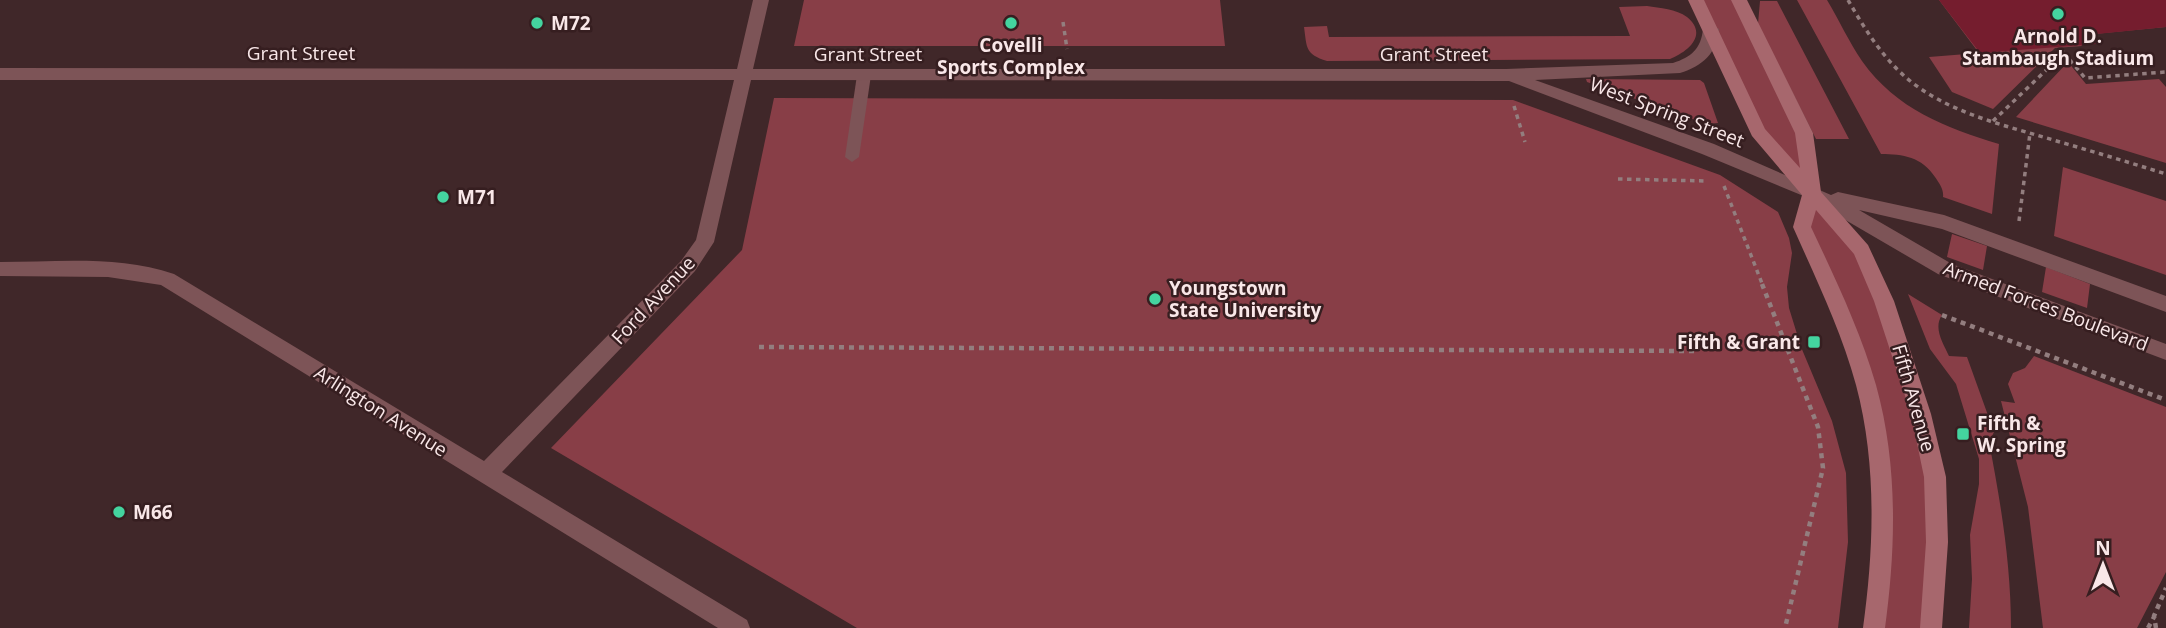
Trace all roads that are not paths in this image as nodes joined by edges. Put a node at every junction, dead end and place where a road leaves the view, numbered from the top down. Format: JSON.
{"nodes":[{"id":1,"x":761,"y":0,"type":"edge"},
{"id":2,"x":1696,"y":0,"type":"edge"},
{"id":3,"x":1739,"y":0,"type":"edge"},
{"id":4,"x":1711,"y":29,"type":"junction"},
{"id":5,"x":0,"y":74,"type":"edge"},
{"id":6,"x":744,"y":75,"type":"junction"},
{"id":7,"x":864,"y":75,"type":"junction"},
{"id":8,"x":1506,"y":75,"type":"junction"},
{"id":9,"x":852,"y":157,"type":"dead end"},
{"id":10,"x":1812,"y":192,"type":"junction"},
{"id":11,"x":0,"y":269,"type":"edge"},
{"id":12,"x":2166,"y":304,"type":"edge"},
{"id":13,"x":2166,"y":352,"type":"edge"},
{"id":14,"x":485,"y":475,"type":"junction"},
{"id":15,"x":739,"y":628,"type":"edge"},
{"id":16,"x":1874,"y":628,"type":"edge"},
{"id":17,"x":1931,"y":628,"type":"edge"}],
"edges":[{"from":1,"to":6,"type":"street","name":"Ford Avenue"},
{"from":2,"to":4,"type":"main road","name":"Fifth Avenue"},
{"from":3,"to":10,"type":"main road"},
{"from":4,"to":8,"type":"street","name":"Grant Street"},
{"from":4,"to":10,"type":"main road","name":"Fifth Avenue"},
{"from":5,"to":6,"type":"street","name":"Grant Street"},
{"from":6,"to":7,"type":"street","name":"Grant Street"},
{"from":6,"to":14,"type":"street","name":"Ford Avenue"},
{"from":7,"to":8,"type":"street","name":"Grant Street"},
{"from":7,"to":9,"type":"lane"},
{"from":8,"to":10,"type":"street","name":"West Spring Street"},
{"from":10,"to":12,"type":"street"},
{"from":10,"to":13,"type":"street","name":"Armed Forces Boulevard"},
{"from":10,"to":16,"type":"main road"},
{"from":10,"to":17,"type":"main road","name":"Fifth Avenue"},
{"from":11,"to":14,"type":"street","name":"Arlington Avenue"},
{"from":14,"to":15,"type":"street","name":"Arlington Avenue"}]}
